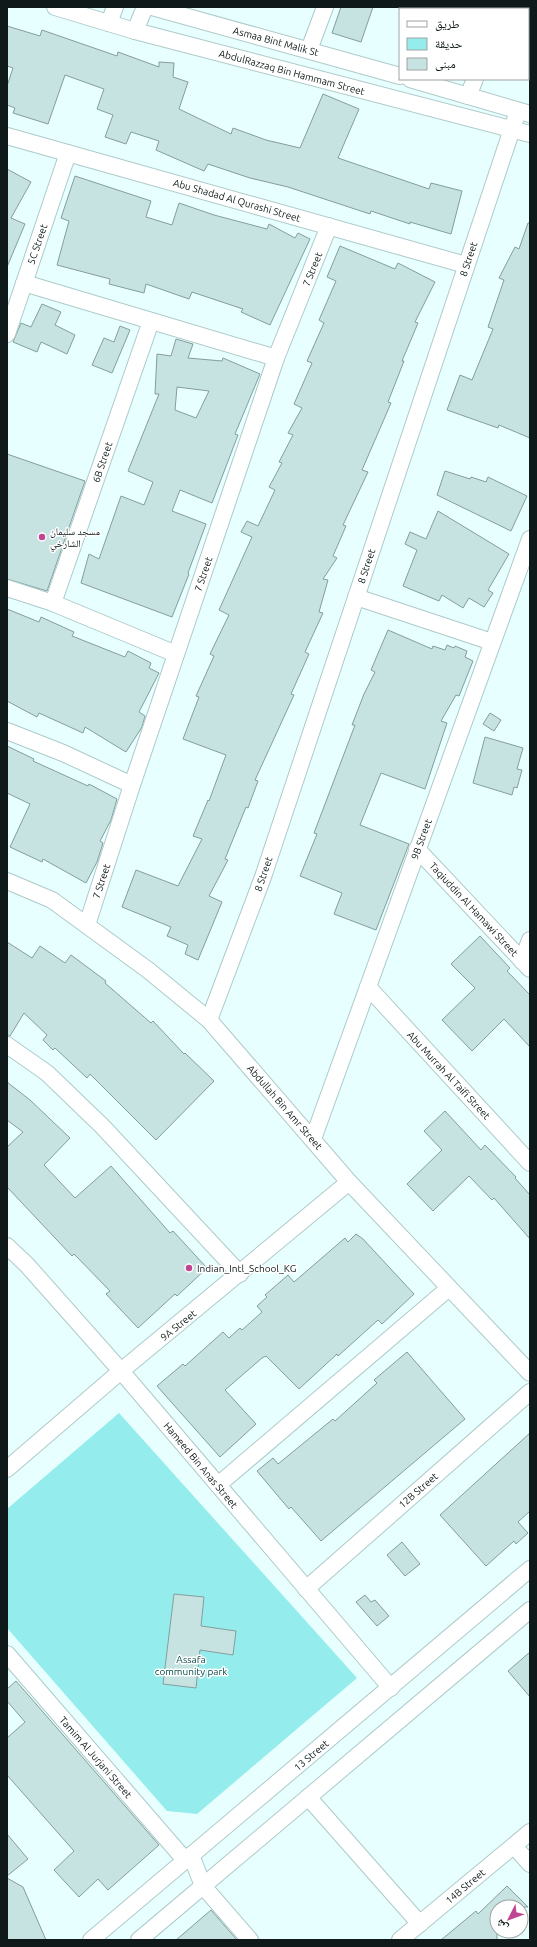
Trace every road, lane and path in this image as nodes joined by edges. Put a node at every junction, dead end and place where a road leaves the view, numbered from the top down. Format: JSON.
{"nodes":[{"id":1,"x":55,"y":7,"type":"edge"},
{"id":2,"x":115,"y":7,"type":"edge"},
{"id":3,"x":145,"y":7,"type":"edge"},
{"id":4,"x":152,"y":7,"type":"edge"},
{"id":5,"x":325,"y":7,"type":"edge"},
{"id":6,"x":109,"y":23,"type":"junction"},
{"id":7,"x":135,"y":31,"type":"junction"},
{"id":8,"x":309,"y":50,"type":"junction"},
{"id":9,"x":399,"y":76,"type":"edge"},
{"id":10,"x":413,"y":80,"type":"edge"},
{"id":11,"x":475,"y":80,"type":"edge"},
{"id":12,"x":468,"y":96,"type":"junction"},
{"id":13,"x":524,"y":112,"type":"edge"},
{"id":14,"x":512,"y":129,"type":"junction"},
{"id":15,"x":530,"y":134,"type":"edge"},
{"id":16,"x":7,"y":136,"type":"edge"},
{"id":17,"x":68,"y":153,"type":"junction"},
{"id":18,"x":329,"y":226,"type":"junction"},
{"id":19,"x":466,"y":266,"type":"junction"},
{"id":20,"x":24,"y":283,"type":"junction"},
{"id":21,"x":151,"y":321,"type":"junction"},
{"id":22,"x":7,"y":334,"type":"edge"},
{"id":23,"x":276,"y":358,"type":"junction"},
{"id":24,"x":530,"y":539,"type":"edge"},
{"id":25,"x":7,"y":588,"type":"edge"},
{"id":26,"x":356,"y":597,"type":"junction"},
{"id":27,"x":53,"y":604,"type":"junction"},
{"id":28,"x":492,"y":642,"type":"junction"},
{"id":29,"x":176,"y":654,"type":"junction"},
{"id":30,"x":7,"y":731,"type":"edge"},
{"id":31,"x":132,"y":785,"type":"junction"},
{"id":32,"x":417,"y":849,"type":"junction"},
{"id":33,"x":7,"y":881,"type":"edge"},
{"id":34,"x":87,"y":925,"type":"junction"},
{"id":35,"x":530,"y":940,"type":"edge"},
{"id":36,"x":526,"y":965,"type":"edge"},
{"id":37,"x":368,"y":987,"type":"junction"},
{"id":38,"x":209,"y":1020,"type":"junction"},
{"id":39,"x":7,"y":1044,"type":"edge"},
{"id":40,"x":313,"y":1139,"type":"junction"},
{"id":41,"x":530,"y":1163,"type":"edge"},
{"id":42,"x":349,"y":1182,"type":"junction"},
{"id":43,"x":7,"y":1246,"type":"edge"},
{"id":44,"x":240,"y":1274,"type":"junction"},
{"id":45,"x":449,"y":1288,"type":"junction"},
{"id":46,"x":121,"y":1371,"type":"junction"},
{"id":47,"x":530,"y":1373,"type":"edge"},
{"id":48,"x":530,"y":1392,"type":"edge"},
{"id":49,"x":7,"y":1469,"type":"edge"},
{"id":50,"x":218,"y":1485,"type":"junction"},
{"id":51,"x":530,"y":1569,"type":"edge"},
{"id":52,"x":306,"y":1588,"type":"junction"},
{"id":53,"x":528,"y":1616,"type":"edge"},
{"id":54,"x":7,"y":1654,"type":"edge"},
{"id":55,"x":391,"y":1688,"type":"junction"},
{"id":56,"x":308,"y":1797,"type":"junction"},
{"id":57,"x":530,"y":1832,"type":"edge"},
{"id":58,"x":514,"y":1846,"type":"junction"},
{"id":59,"x":188,"y":1858,"type":"junction"},
{"id":60,"x":530,"y":1864,"type":"edge"},
{"id":61,"x":203,"y":1886,"type":"junction"},
{"id":62,"x":420,"y":1924,"type":"junction"},
{"id":63,"x":91,"y":1940,"type":"edge"},
{"id":64,"x":139,"y":1940,"type":"edge"},
{"id":65,"x":250,"y":1940,"type":"edge"},
{"id":66,"x":400,"y":1940,"type":"edge"}],
"edges":[{"from":1,"to":6,"type":"street","name":"AbdulRazzaq Bin Hammam Street"},
{"from":2,"to":6,"type":"street"},
{"from":3,"to":7,"type":"street"},
{"from":4,"to":8,"type":"street","name":"Asmaa Bint Malik St"},
{"from":5,"to":8,"type":"street"},
{"from":6,"to":7,"type":"street","name":"AbdulRazzaq Bin Hammam Street"},
{"from":7,"to":14,"type":"street","name":"AbdulRazzaq Bin Hammam Street"},
{"from":8,"to":9,"type":"street","name":"Asmaa Bint Malik St"},
{"from":10,"to":12,"type":"street"},
{"from":11,"to":12,"type":"street"},
{"from":12,"to":13,"type":"street"},
{"from":13,"to":14,"type":"street","name":"8 Street"},
{"from":14,"to":15,"type":"street","name":"AbdulRazzaq Bin Hammam Street"},
{"from":14,"to":19,"type":"street","name":"8 Street"},
{"from":16,"to":17,"type":"street","name":"Abu Shadad Al Qurashi Street"},
{"from":17,"to":18,"type":"street","name":"Abu Shadad Al Qurashi Street"},
{"from":17,"to":20,"type":"street","name":"5C Street"},
{"from":18,"to":19,"type":"street","name":"Abu Shadad Al Qurashi Street"},
{"from":18,"to":23,"type":"street","name":"7 Street"},
{"from":19,"to":26,"type":"street","name":"8 Street"},
{"from":20,"to":21,"type":"street"},
{"from":20,"to":22,"type":"street","name":"5C Street"},
{"from":21,"to":23,"type":"street"},
{"from":21,"to":27,"type":"street","name":"6B Street"},
{"from":23,"to":29,"type":"street","name":"7 Street"},
{"from":24,"to":28,"type":"street","name":"9B Street"},
{"from":25,"to":27,"type":"street"},
{"from":26,"to":28,"type":"street"},
{"from":26,"to":38,"type":"street","name":"8 Street"},
{"from":27,"to":29,"type":"street"},
{"from":28,"to":32,"type":"street","name":"9B Street"},
{"from":29,"to":31,"type":"street","name":"7 Street"},
{"from":30,"to":31,"type":"street"},
{"from":31,"to":34,"type":"street","name":"7 Street"},
{"from":32,"to":36,"type":"street","name":"Taqiuddin Al Hamawi Street"},
{"from":32,"to":37,"type":"street","name":"9B Street"},
{"from":33,"to":34,"type":"street","name":"Abdullah Bin Amr Street"},
{"from":34,"to":38,"type":"street","name":"Abdullah Bin Amr Street"},
{"from":35,"to":36,"type":"street"},
{"from":37,"to":40,"type":"street","name":"9B Street"},
{"from":37,"to":41,"type":"street","name":"Abu Murrah Al Taifi Street"},
{"from":38,"to":40,"type":"street","name":"Abdullah Bin Amr Street"},
{"from":39,"to":44,"type":"street"},
{"from":40,"to":42,"type":"street","name":"Abdullah Bin Amr Street"},
{"from":42,"to":44,"type":"street","name":"9A Street"},
{"from":42,"to":45,"type":"street","name":"Abdullah Bin Amr Street"},
{"from":43,"to":46,"type":"street","name":"Hameed Bin Anas Street"},
{"from":44,"to":46,"type":"street","name":"9A Street"},
{"from":45,"to":47,"type":"street","name":"Abdullah Bin Amr Street"},
{"from":45,"to":50,"type":"street"},
{"from":46,"to":49,"type":"street","name":"9A Street"},
{"from":46,"to":50,"type":"street","name":"Hameed Bin Anas Street"},
{"from":48,"to":52,"type":"street","name":"12B Street"},
{"from":50,"to":52,"type":"street","name":"Hameed Bin Anas Street"},
{"from":51,"to":55,"type":"street","name":"13 Street"},
{"from":52,"to":55,"type":"street","name":"Hameed Bin Anas Street"},
{"from":53,"to":56,"type":"street"},
{"from":54,"to":59,"type":"street","name":"Tamim Al Jurjani Street"},
{"from":55,"to":59,"type":"street","name":"13 Street"},
{"from":56,"to":61,"type":"street"},
{"from":56,"to":62,"type":"street"},
{"from":57,"to":58,"type":"street","name":"14B Street"},
{"from":58,"to":60,"type":"street"},
{"from":58,"to":62,"type":"street","name":"14B Street"},
{"from":59,"to":61,"type":"street","name":"Tamim Al Jurjani Street"},
{"from":59,"to":63,"type":"street","name":"13 Street"},
{"from":61,"to":64,"type":"street"},
{"from":61,"to":65,"type":"street","name":"Tamim Al Jurjani Street"},
{"from":62,"to":66,"type":"street","name":"14B Street"}]}
